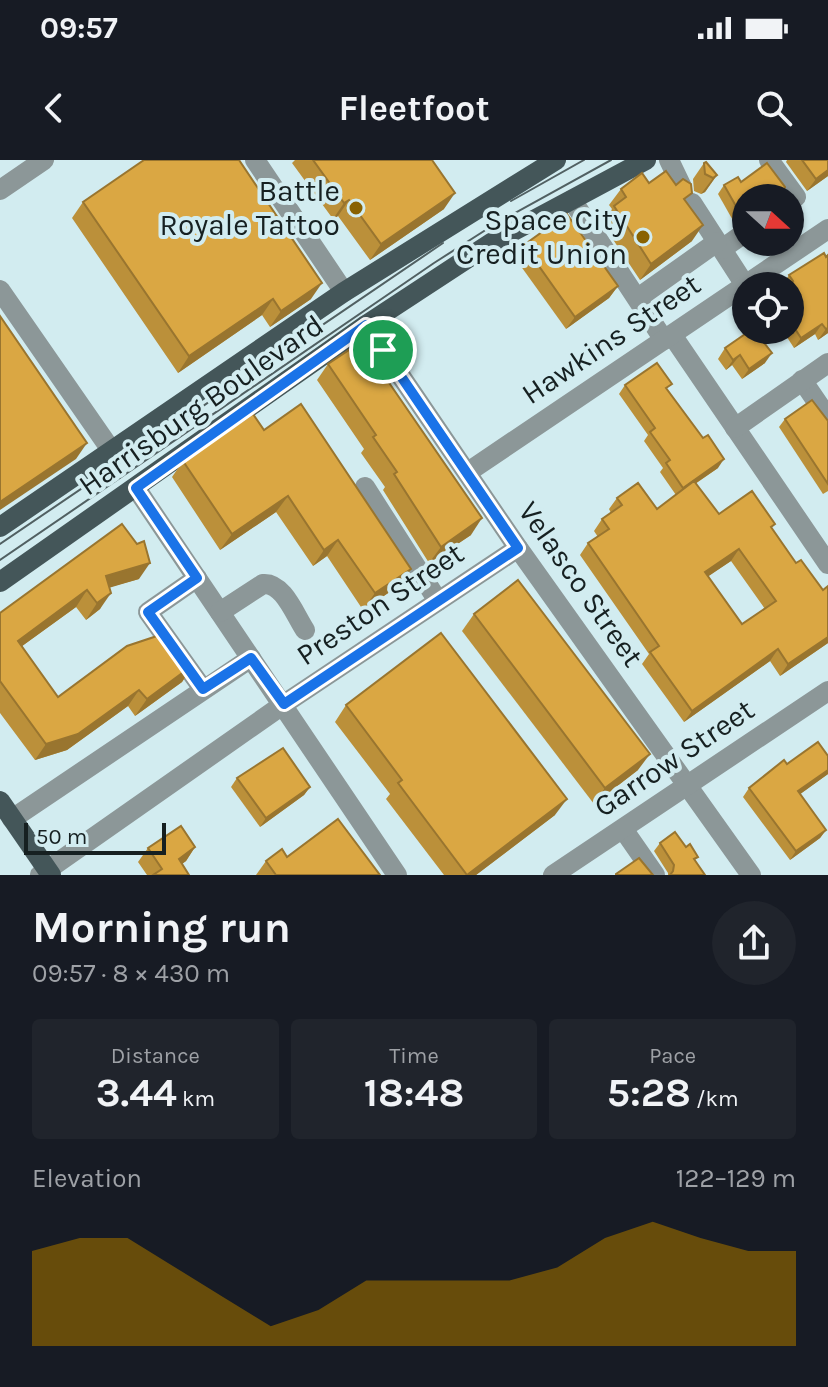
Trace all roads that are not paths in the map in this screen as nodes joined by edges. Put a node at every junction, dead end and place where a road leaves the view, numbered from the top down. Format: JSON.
{"nodes":[{"id":1,"x":44,"y":160,"type":"edge"},
{"id":2,"x":255,"y":160,"type":"edge"},
{"id":3,"x":556,"y":160,"type":"edge"},
{"id":4,"x":646,"y":160,"type":"edge"},
{"id":5,"x":669,"y":160,"type":"edge"},
{"id":6,"x":769,"y":160,"type":"edge"},
{"id":7,"x":787,"y":184,"type":"edge"},
{"id":8,"x":0,"y":190,"type":"edge"},
{"id":9,"x":572,"y":200,"type":"junction"},
{"id":10,"x":828,"y":229,"type":"edge"},
{"id":11,"x":732,"y":239,"type":"edge"},
{"id":12,"x":720,"y":245,"type":"junction"},
{"id":13,"x":737,"y":272,"type":"edge"},
{"id":14,"x":764,"y":272,"type":"edge"},
{"id":15,"x":0,"y":290,"type":"edge"},
{"id":16,"x":344,"y":292,"type":"junction"},
{"id":17,"x":732,"y":294,"type":"edge"},
{"id":18,"x":638,"y":298,"type":"junction"},
{"id":19,"x":366,"y":325,"type":"junction"},
{"id":20,"x":668,"y":337,"type":"junction"},
{"id":21,"x":828,"y":363,"type":"edge"},
{"id":22,"x":802,"y":380,"type":"junction"},
{"id":23,"x":828,"y":418,"type":"edge"},
{"id":24,"x":735,"y":428,"type":"junction"},
{"id":25,"x":111,"y":450,"type":"junction"},
{"id":26,"x":468,"y":472,"type":"junction"},
{"id":27,"x":365,"y":487,"type":"dead end"},
{"id":28,"x":136,"y":488,"type":"junction"},
{"id":29,"x":0,"y":527,"type":"edge"},
{"id":30,"x":518,"y":548,"type":"junction"},
{"id":31,"x":828,"y":564,"type":"edge"},
{"id":32,"x":197,"y":578,"type":"junction"},
{"id":33,"x":0,"y":582,"type":"edge"},
{"id":34,"x":438,"y":601,"type":"junction"},
{"id":35,"x":220,"y":612,"type":"junction"},
{"id":36,"x":305,"y":630,"type":"dead end"},
{"id":37,"x":251,"y":658,"type":"junction"},
{"id":38,"x":203,"y":689,"type":"junction"},
{"id":39,"x":828,"y":691,"type":"edge"},
{"id":40,"x":284,"y":704,"type":"junction"},
{"id":41,"x":688,"y":785,"type":"junction"},
{"id":42,"x":0,"y":801,"type":"edge"},
{"id":43,"x":12,"y":819,"type":"junction"},
{"id":44,"x":623,"y":829,"type":"junction"},
{"id":45,"x":46,"y":873,"type":"edge"},
{"id":46,"x":397,"y":875,"type":"edge"},
{"id":47,"x":553,"y":875,"type":"edge"},
{"id":48,"x":655,"y":875,"type":"edge"},
{"id":49,"x":751,"y":875,"type":"edge"}],
"edges":[{"from":1,"to":8,"type":"street"},
{"from":2,"to":16,"type":"street"},
{"from":3,"to":16,"type":"main road","name":"Harrisburg Boulevard"},
{"from":4,"to":9,"type":"main road","name":"Harrisburg Boulevard"},
{"from":5,"to":12,"type":"street"},
{"from":6,"to":7,"type":"street"},
{"from":9,"to":18,"type":"street"},
{"from":9,"to":19,"type":"main road","name":"Harrisburg Boulevard"},
{"from":10,"to":14,"type":"street","name":"Hawkins Street"},
{"from":11,"to":12,"type":"street"},
{"from":12,"to":13,"type":"street"},
{"from":12,"to":18,"type":"street"},
{"from":15,"to":25,"type":"street"},
{"from":16,"to":25,"type":"main road","name":"Harrisburg Boulevard"},
{"from":17,"to":20,"type":"street","name":"Hawkins Street"},
{"from":18,"to":20,"type":"street"},
{"from":19,"to":26,"type":"street","name":"Velasco Street"},
{"from":19,"to":28,"type":"main road","name":"Harrisburg Boulevard"},
{"from":20,"to":24,"type":"street"},
{"from":20,"to":26,"type":"street","name":"Hawkins Street"},
{"from":21,"to":22,"type":"street"},
{"from":22,"to":23,"type":"street"},
{"from":22,"to":24,"type":"street"},
{"from":24,"to":31,"type":"street"},
{"from":25,"to":29,"type":"main road","name":"Harrisburg Boulevard"},
{"from":26,"to":30,"type":"street","name":"Velasco Street"},
{"from":27,"to":34,"type":"street"},
{"from":28,"to":32,"type":"street"},
{"from":28,"to":33,"type":"main road","name":"Harrisburg Boulevard"},
{"from":30,"to":34,"type":"street","name":"Preston Street"},
{"from":30,"to":41,"type":"street","name":"Velasco Street"},
{"from":32,"to":35,"type":"street"},
{"from":32,"to":38,"type":"street"},
{"from":34,"to":40,"type":"street","name":"Preston Street"},
{"from":35,"to":36,"type":"street"},
{"from":35,"to":37,"type":"street"},
{"from":37,"to":38,"type":"street"},
{"from":37,"to":40,"type":"street"},
{"from":38,"to":43,"type":"street"},
{"from":39,"to":41,"type":"street","name":"Garrow Street"},
{"from":40,"to":45,"type":"street","name":"Preston Street"},
{"from":40,"to":46,"type":"street"},
{"from":41,"to":44,"type":"street","name":"Garrow Street"},
{"from":41,"to":49,"type":"street","name":"Velasco Street"},
{"from":42,"to":43,"type":"main road"},
{"from":43,"to":45,"type":"main road"},
{"from":44,"to":47,"type":"street","name":"Garrow Street"},
{"from":44,"to":48,"type":"street"}]}
